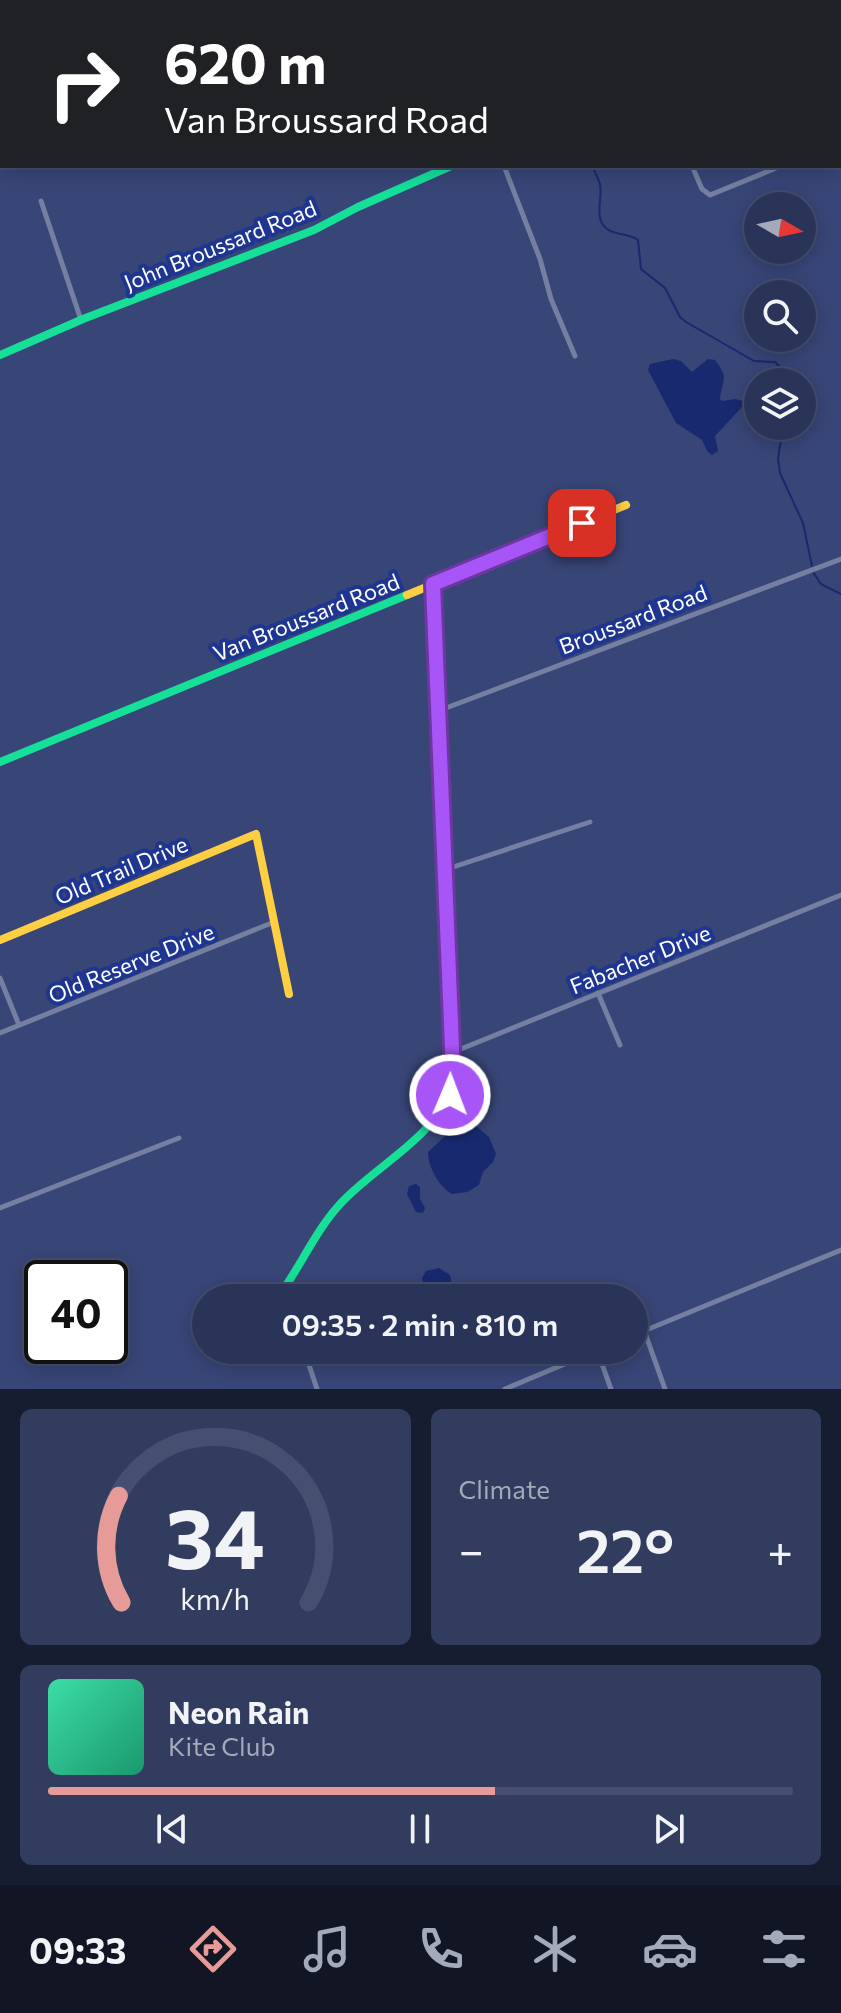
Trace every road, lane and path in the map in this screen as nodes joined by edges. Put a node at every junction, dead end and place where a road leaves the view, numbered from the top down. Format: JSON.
{"nodes":[{"id":1,"x":447,"y":168,"type":"edge"},
{"id":2,"x":505,"y":168,"type":"edge"},
{"id":3,"x":693,"y":168,"type":"edge"},
{"id":4,"x":776,"y":168,"type":"edge"},
{"id":5,"x":41,"y":201,"type":"dead end"},
{"id":6,"x":81,"y":320,"type":"junction"},
{"id":7,"x":0,"y":355,"type":"edge"},
{"id":8,"x":575,"y":356,"type":"dead end"},
{"id":9,"x":626,"y":505,"type":"dead end"},
{"id":10,"x":841,"y":559,"type":"edge"},
{"id":11,"x":433,"y":584,"type":"junction"},
{"id":12,"x":437,"y":712,"type":"junction"},
{"id":13,"x":0,"y":762,"type":"edge"},
{"id":14,"x":590,"y":822,"type":"dead end"},
{"id":15,"x":444,"y":870,"type":"junction"},
{"id":16,"x":841,"y":895,"type":"edge"},
{"id":17,"x":274,"y":922,"type":"junction"},
{"id":18,"x":0,"y":940,"type":"edge"},
{"id":19,"x":0,"y":978,"type":"edge"},
{"id":20,"x":598,"y":993,"type":"junction"},
{"id":21,"x":289,"y":994,"type":"dead end"},
{"id":22,"x":19,"y":1025,"type":"junction"},
{"id":23,"x":0,"y":1033,"type":"edge"},
{"id":24,"x":620,"y":1045,"type":"dead end"},
{"id":25,"x":451,"y":1053,"type":"junction"},
{"id":26,"x":179,"y":1138,"type":"dead end"},
{"id":27,"x":0,"y":1208,"type":"edge"},
{"id":28,"x":841,"y":1250,"type":"edge"},
{"id":29,"x":287,"y":1284,"type":"edge"},
{"id":30,"x":648,"y":1328,"type":"edge"},
{"id":31,"x":648,"y":1341,"type":"edge"},
{"id":32,"x":309,"y":1364,"type":"edge"},
{"id":33,"x":564,"y":1364,"type":"edge"},
{"id":34,"x":602,"y":1364,"type":"edge"},
{"id":35,"x":317,"y":1389,"type":"edge"},
{"id":36,"x":505,"y":1389,"type":"edge"},
{"id":37,"x":611,"y":1389,"type":"edge"},
{"id":38,"x":665,"y":1389,"type":"edge"}],
"edges":[{"from":1,"to":6,"type":"street","name":"John Broussard Road"},
{"from":2,"to":8,"type":"street"},
{"from":3,"to":4,"type":"street"},
{"from":5,"to":6,"type":"street"},
{"from":6,"to":7,"type":"street","name":"John Broussard Road"},
{"from":9,"to":11,"type":"street","name":"Van Broussard Road"},
{"from":10,"to":12,"type":"street","name":"Broussard Road"},
{"from":11,"to":12,"type":"street"},
{"from":11,"to":13,"type":"street","name":"Van Broussard Road"},
{"from":12,"to":15,"type":"street"},
{"from":14,"to":15,"type":"street"},
{"from":15,"to":25,"type":"street"},
{"from":16,"to":20,"type":"street","name":"Fabacher Drive"},
{"from":17,"to":18,"type":"street","name":"Old Trail Drive"},
{"from":17,"to":21,"type":"street"},
{"from":17,"to":22,"type":"street","name":"Old Reserve Drive"},
{"from":19,"to":22,"type":"street"},
{"from":20,"to":24,"type":"street"},
{"from":20,"to":25,"type":"street","name":"Fabacher Drive"},
{"from":22,"to":23,"type":"street","name":"Old Reserve Drive"},
{"from":25,"to":29,"type":"street"},
{"from":26,"to":27,"type":"street"},
{"from":28,"to":30,"type":"street"},
{"from":31,"to":38,"type":"street"},
{"from":32,"to":35,"type":"street"},
{"from":33,"to":36,"type":"street"},
{"from":34,"to":37,"type":"street"}]}
